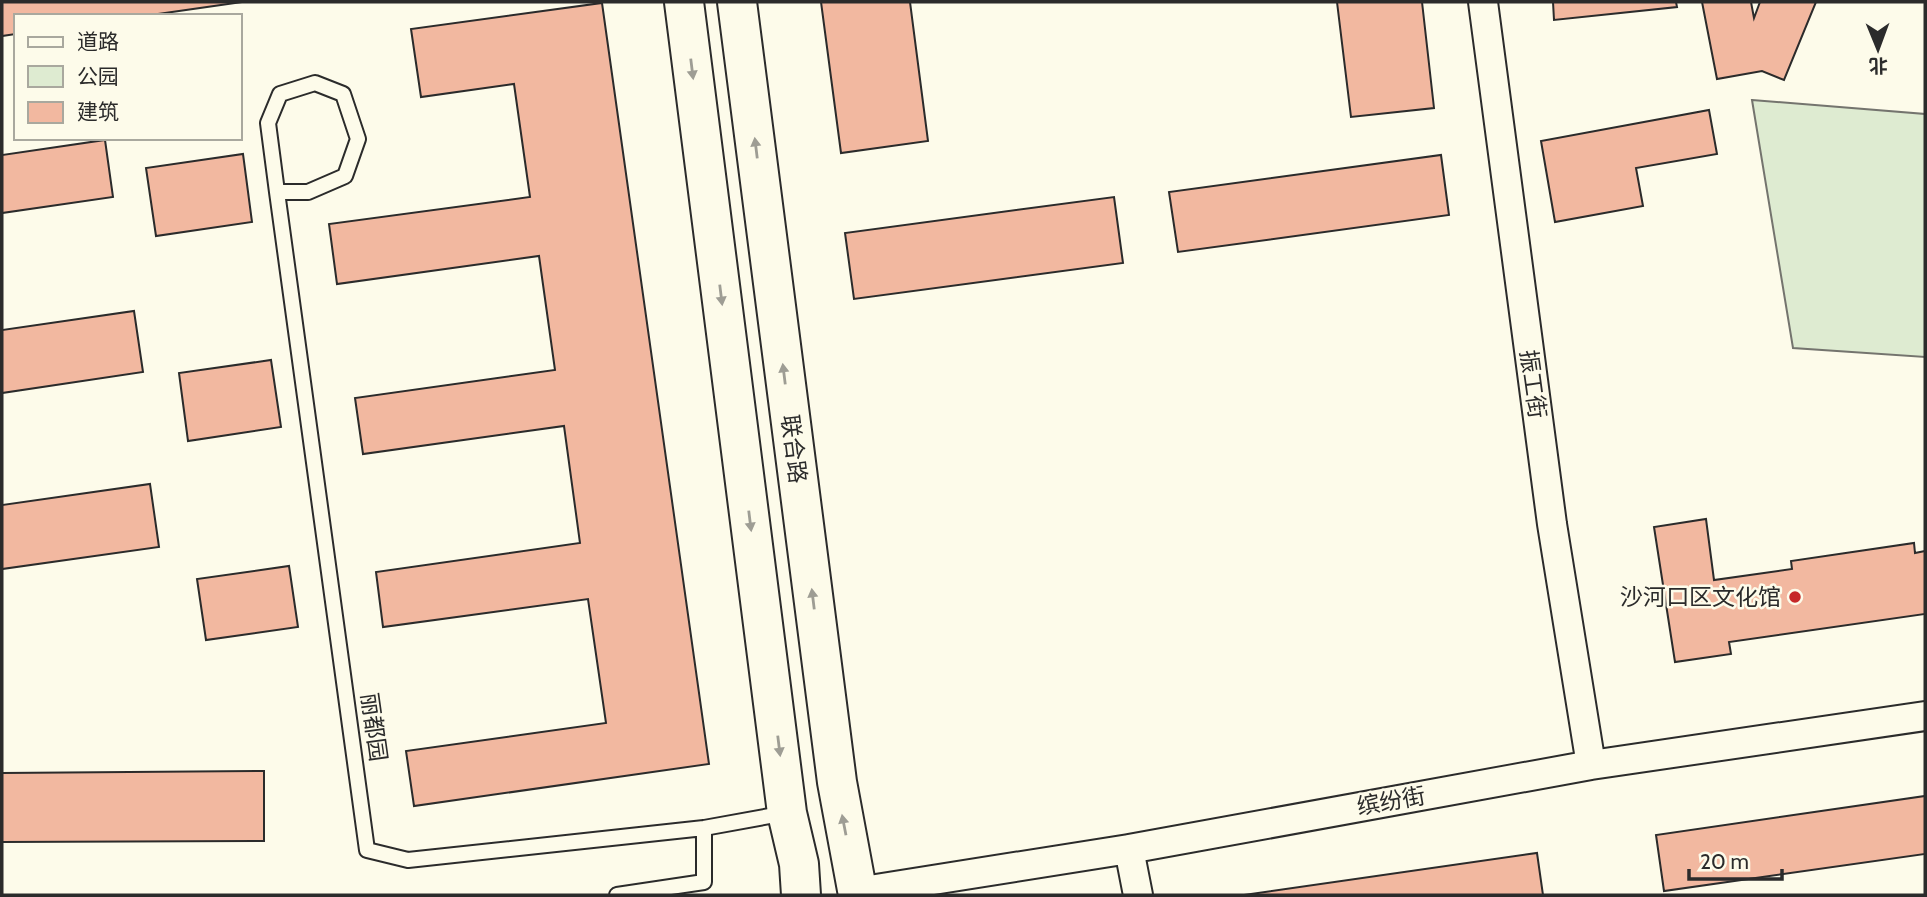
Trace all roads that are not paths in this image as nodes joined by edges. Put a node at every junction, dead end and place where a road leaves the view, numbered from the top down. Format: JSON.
{"nodes":[{"id":1,"x":684,"y":2,"type":"edge"},
{"id":2,"x":737,"y":2,"type":"edge"},
{"id":3,"x":1483,"y":2,"type":"edge"},
{"id":4,"x":277,"y":192,"type":"junction"},
{"id":5,"x":1925,"y":716,"type":"edge"},
{"id":6,"x":1591,"y":765,"type":"junction"},
{"id":7,"x":787,"y":813,"type":"junction"},
{"id":8,"x":704,"y":828,"type":"junction"},
{"id":9,"x":1129,"y":849,"type":"junction"},
{"id":10,"x":857,"y":893,"type":"edge"},
{"id":11,"x":617,"y":895,"type":"edge"},
{"id":12,"x":793,"y":895,"type":"edge"},
{"id":13,"x":801,"y":895,"type":"edge"},
{"id":14,"x":1138,"y":895,"type":"edge"}],
"edges":[{"from":1,"to":7,"type":"main road","one_way":true},
{"from":10,"to":2,"type":"main road","name":"联合路","one_way":true},
{"from":3,"to":6,"type":"street","name":"振工街"},
{"from":4,"to":4,"type":"lane","name":"丽都园"},
{"from":4,"to":8,"type":"lane","name":"丽都园"},
{"from":5,"to":6,"type":"street","name":"缤纷街"},
{"from":6,"to":9,"type":"street","name":"缤纷街"},
{"from":7,"to":8,"type":"lane","name":"丽都园"},
{"from":7,"to":12,"type":"street"},
{"from":7,"to":13,"type":"main road"},
{"from":8,"to":11,"type":"lane"},
{"from":9,"to":10,"type":"street","name":"缤纷街"},
{"from":9,"to":14,"type":"street"}]}
